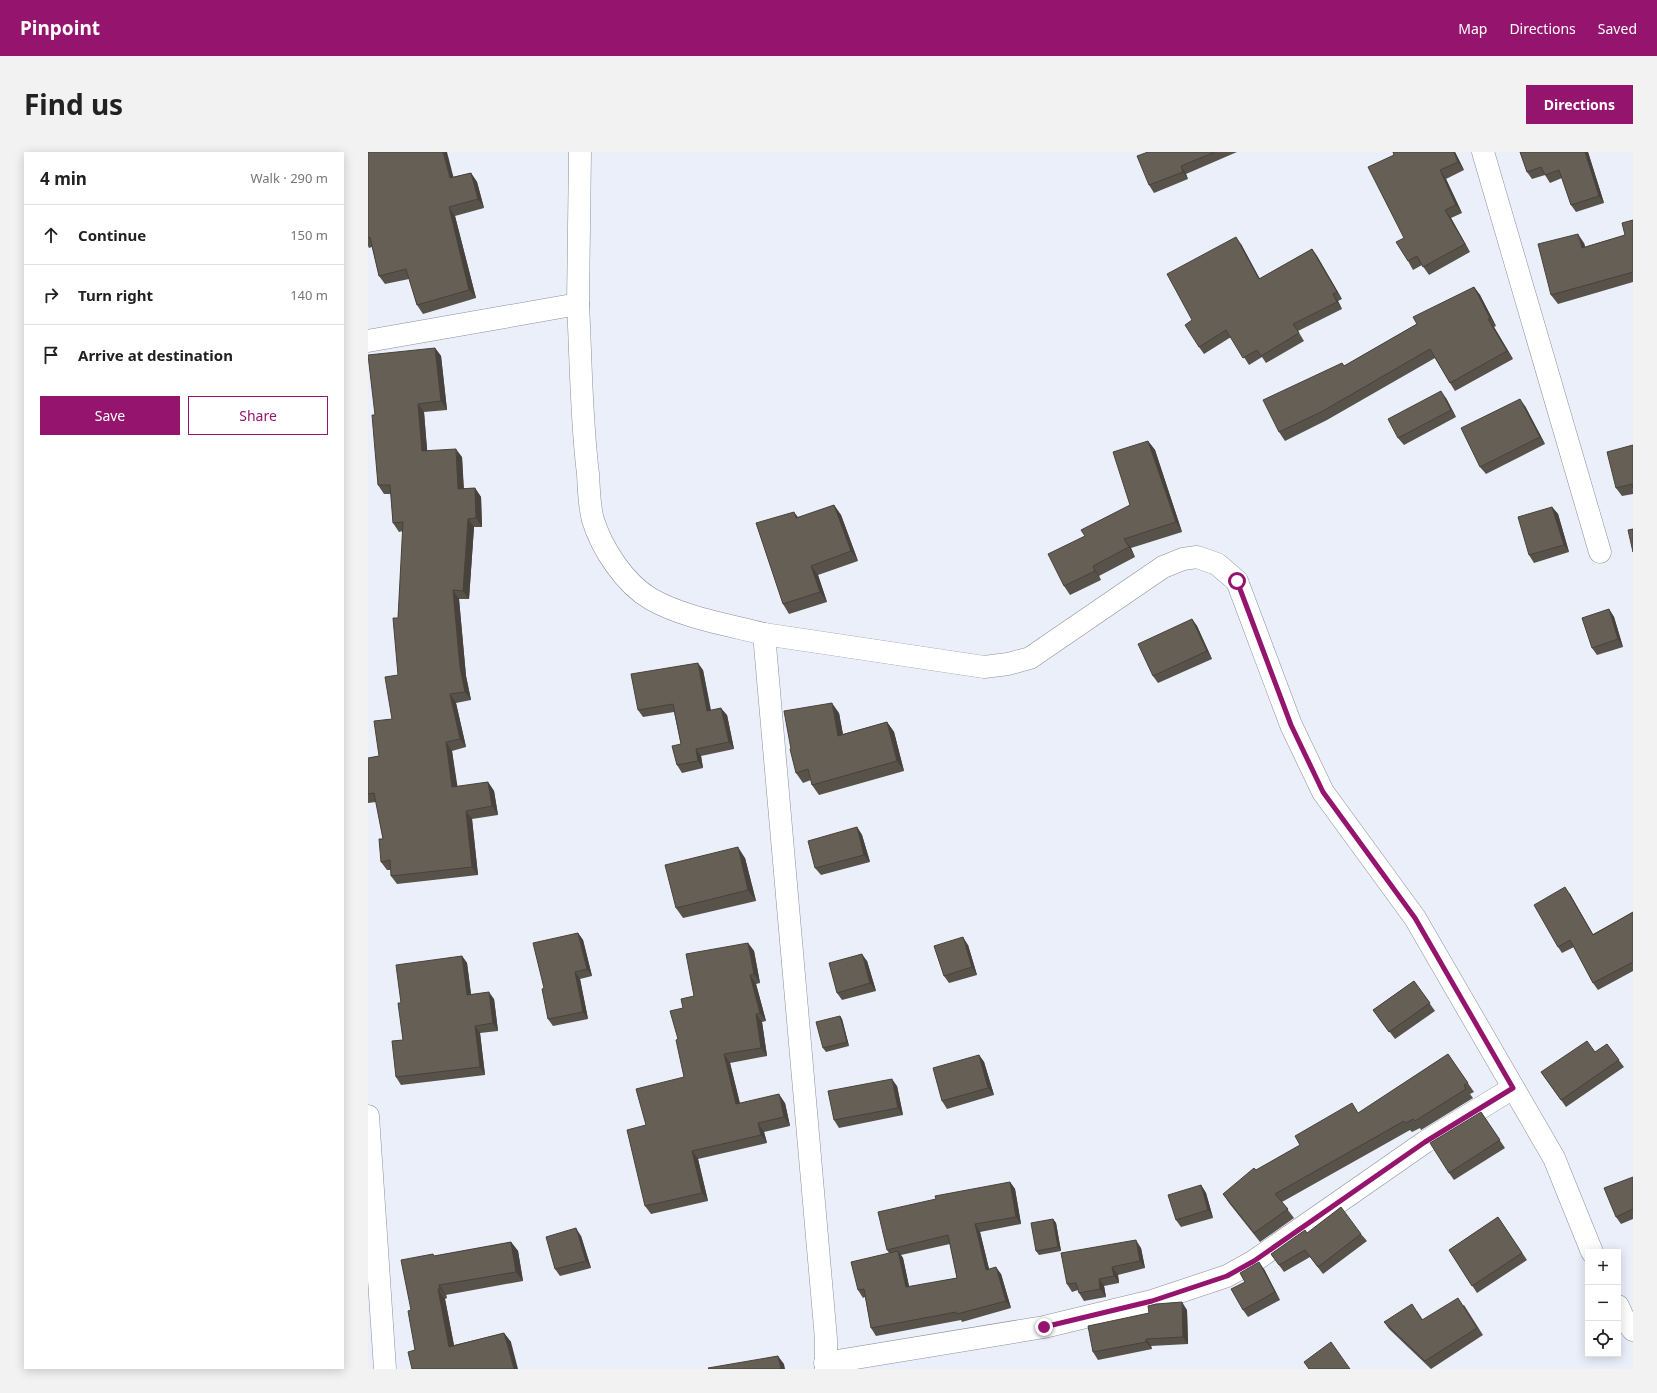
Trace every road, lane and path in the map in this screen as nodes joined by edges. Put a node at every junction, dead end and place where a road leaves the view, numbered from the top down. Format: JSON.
{"nodes":[{"id":1,"x":580,"y":152,"type":"edge"},
{"id":2,"x":1483,"y":152,"type":"edge"},
{"id":3,"x":578,"y":304,"type":"junction"},
{"id":4,"x":368,"y":341,"type":"edge"},
{"id":5,"x":1600,"y":552,"type":"dead end"},
{"id":6,"x":764,"y":634,"type":"junction"},
{"id":7,"x":1513,"y":1088,"type":"junction"},
{"id":8,"x":368,"y":1116,"type":"edge"},
{"id":9,"x":1591,"y":1249,"type":"edge"},
{"id":10,"x":1621,"y":1313,"type":"edge"},
{"id":11,"x":1633,"y":1330,"type":"edge"},
{"id":12,"x":825,"y":1366,"type":"edge"},
{"id":13,"x":384,"y":1369,"type":"edge"}],
"edges":[{"from":1,"to":3,"type":"street"},
{"from":2,"to":5,"type":"street"},
{"from":3,"to":4,"type":"street"},
{"from":3,"to":6,"type":"street"},
{"from":6,"to":7,"type":"street"},
{"from":6,"to":12,"type":"street"},
{"from":7,"to":9,"type":"street"},
{"from":7,"to":12,"type":"street"},
{"from":8,"to":13,"type":"street"},
{"from":10,"to":11,"type":"street"}]}
